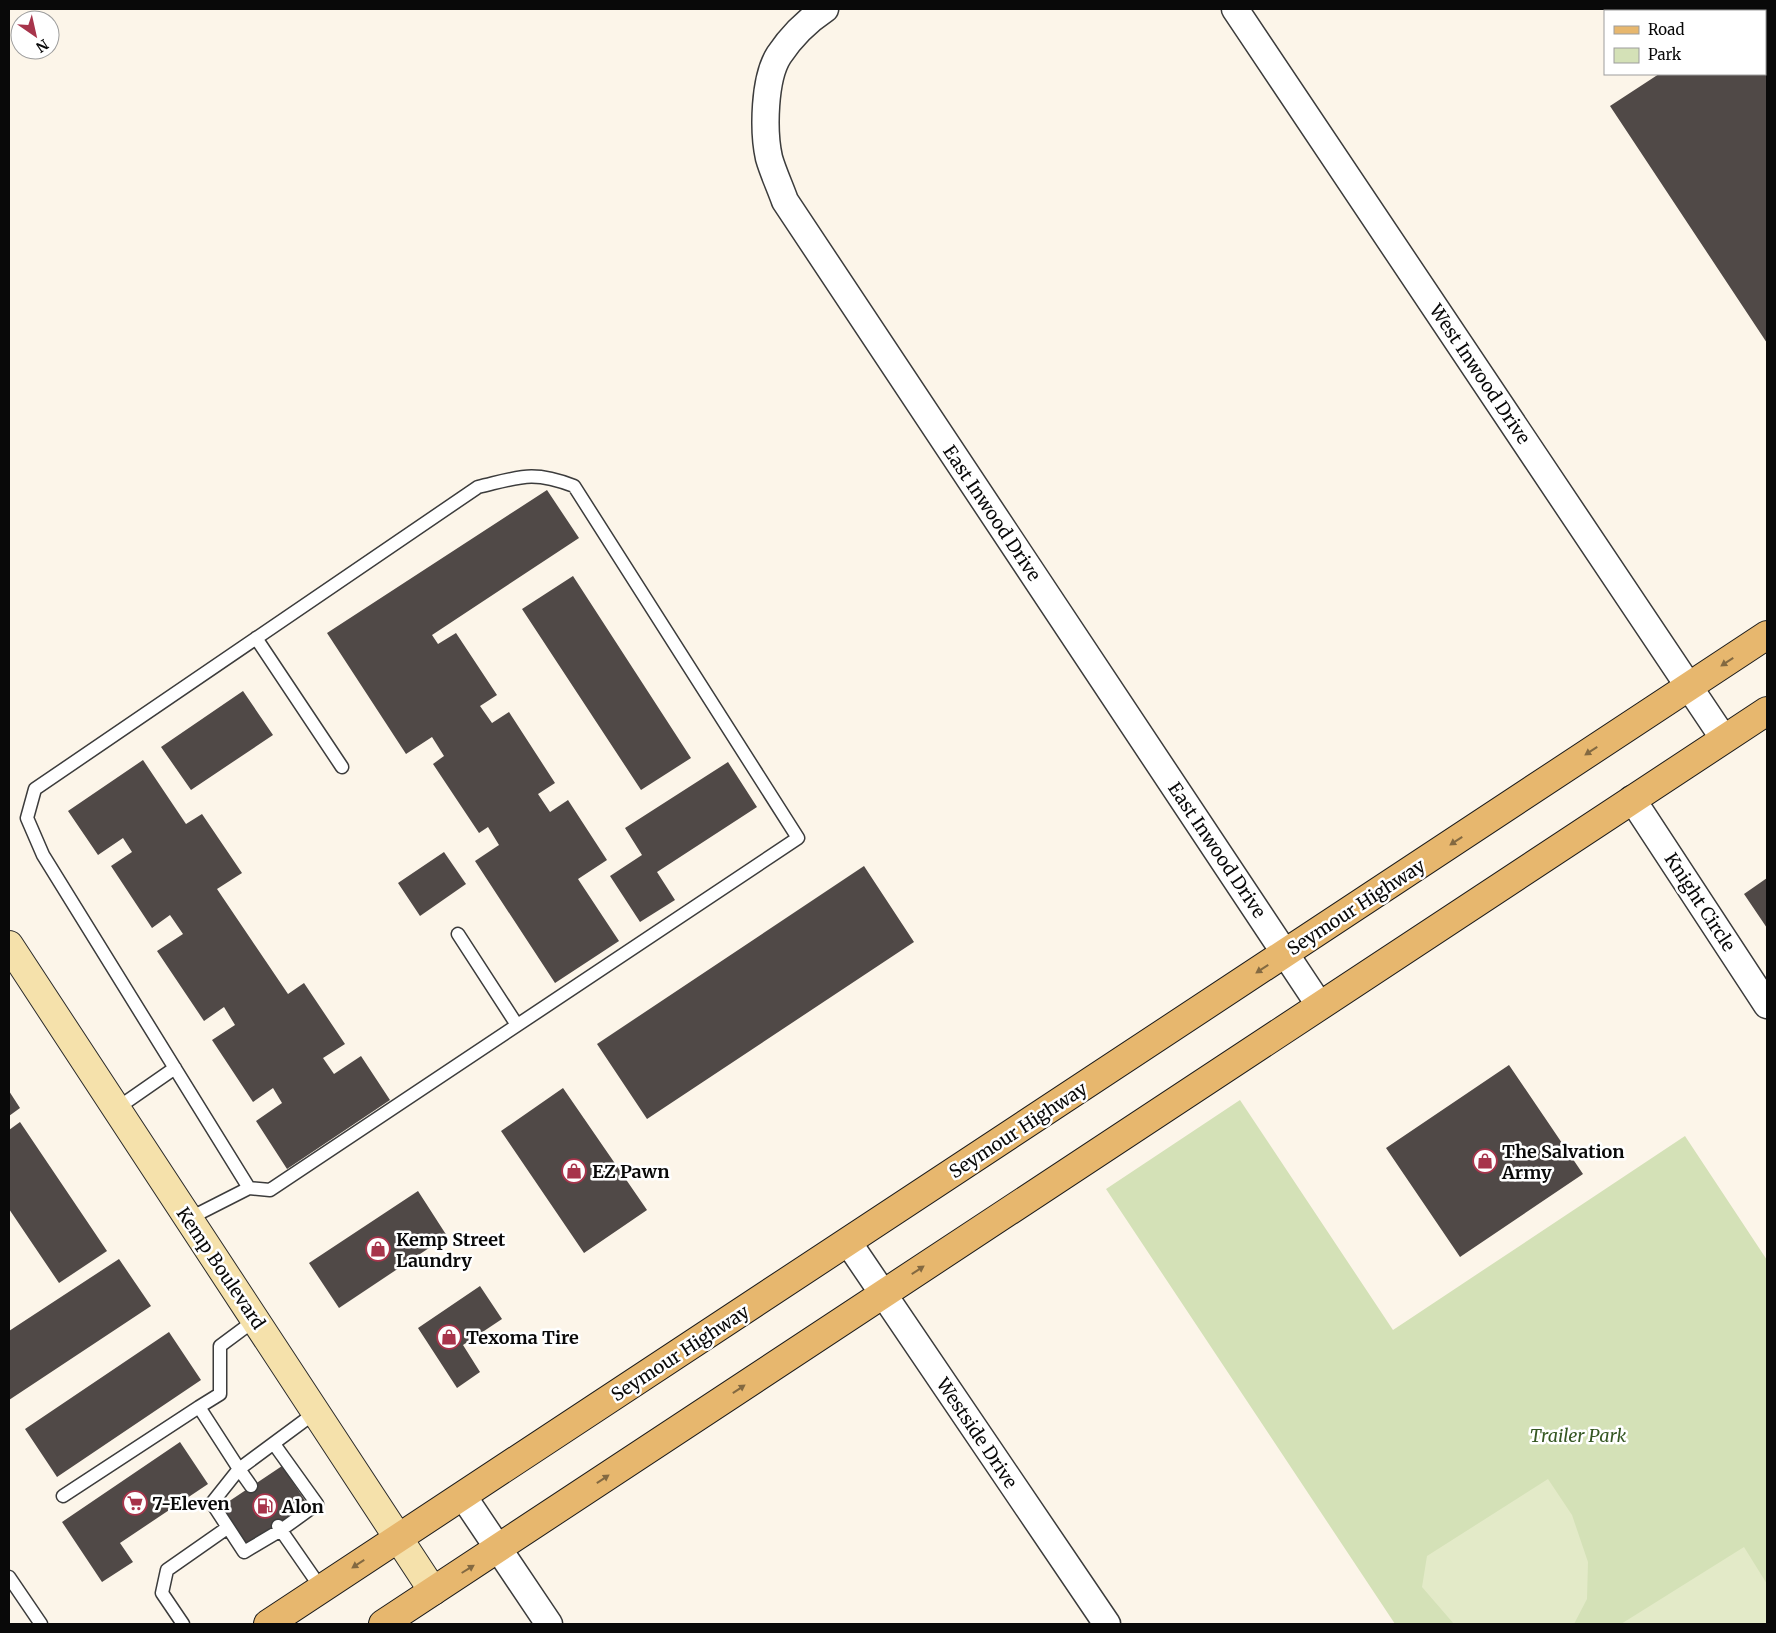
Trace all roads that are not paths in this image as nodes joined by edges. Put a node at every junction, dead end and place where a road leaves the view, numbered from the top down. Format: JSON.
{"nodes":[{"id":1,"x":825,"y":9,"type":"edge"},
{"id":2,"x":1235,"y":9,"type":"edge"},
{"id":3,"x":1767,"y":635,"type":"edge"},
{"id":4,"x":256,"y":638,"type":"junction"},
{"id":5,"x":1689,"y":687,"type":"junction"},
{"id":6,"x":1767,"y":711,"type":"edge"},
{"id":7,"x":1724,"y":739,"type":"junction"},
{"id":8,"x":342,"y":767,"type":"dead end"},
{"id":9,"x":1632,"y":799,"type":"junction"},
{"id":10,"x":458,"y":934,"type":"dead end"},
{"id":11,"x":9,"y":945,"type":"edge"},
{"id":12,"x":1285,"y":954,"type":"junction"},
{"id":13,"x":1767,"y":1005,"type":"edge"},
{"id":14,"x":1320,"y":1006,"type":"junction"},
{"id":15,"x":517,"y":1025,"type":"junction"},
{"id":16,"x":175,"y":1068,"type":"junction"},
{"id":17,"x":116,"y":1109,"type":"junction"},
{"id":18,"x":249,"y":1188,"type":"junction"},
{"id":19,"x":188,"y":1219,"type":"junction"},
{"id":20,"x":848,"y":1242,"type":"junction"},
{"id":21,"x":882,"y":1293,"type":"junction"},
{"id":22,"x":256,"y":1320,"type":"junction"},
{"id":23,"x":199,"y":1407,"type":"junction"},
{"id":24,"x":316,"y":1412,"type":"junction"},
{"id":25,"x":274,"y":1444,"type":"junction"},
{"id":26,"x":238,"y":1469,"type":"junction"},
{"id":27,"x":252,"y":1486,"type":"dead end"},
{"id":28,"x":64,"y":1496,"type":"dead end"},
{"id":29,"x":463,"y":1496,"type":"junction"},
{"id":30,"x":227,"y":1528,"type":"junction"},
{"id":31,"x":279,"y":1528,"type":"junction"},
{"id":32,"x":399,"y":1538,"type":"junction"},
{"id":33,"x":499,"y":1549,"type":"junction"},
{"id":34,"x":9,"y":1577,"type":"edge"},
{"id":35,"x":321,"y":1588,"type":"junction"},
{"id":36,"x":434,"y":1591,"type":"junction"},
{"id":37,"x":41,"y":1624,"type":"edge"},
{"id":38,"x":183,"y":1624,"type":"edge"},
{"id":39,"x":268,"y":1624,"type":"edge"},
{"id":40,"x":383,"y":1624,"type":"edge"},
{"id":41,"x":549,"y":1624,"type":"edge"},
{"id":42,"x":1107,"y":1624,"type":"edge"}],
"edges":[{"from":1,"to":12,"type":"street","name":"East Inwood Drive"},
{"from":2,"to":5,"type":"street","name":"West Inwood Drive"},
{"from":3,"to":5,"type":"main road","name":"Seymour Highway","one_way":true},
{"from":4,"to":8,"type":"lane"},
{"from":4,"to":15,"type":"lane"},
{"from":4,"to":16,"type":"lane"},
{"from":5,"to":7,"type":"street","name":"West Inwood Drive"},
{"from":5,"to":12,"type":"main road","name":"Seymour Highway","one_way":true},
{"from":6,"to":7,"type":"main road"},
{"from":7,"to":9,"type":"main road"},
{"from":9,"to":13,"type":"street","name":"Knight Circle"},
{"from":9,"to":14,"type":"main road"},
{"from":10,"to":15,"type":"lane"},
{"from":11,"to":17,"type":"main road","name":"Kemp Boulevard"},
{"from":12,"to":14,"type":"street","name":"East Inwood Drive"},
{"from":12,"to":20,"type":"main road","name":"Seymour Highway","one_way":true},
{"from":21,"to":14,"type":"main road","one_way":true},
{"from":15,"to":18,"type":"lane"},
{"from":16,"to":17,"type":"lane"},
{"from":16,"to":18,"type":"lane"},
{"from":17,"to":19,"type":"main road","name":"Kemp Boulevard"},
{"from":18,"to":19,"type":"lane"},
{"from":19,"to":22,"type":"main road","name":"Kemp Boulevard"},
{"from":20,"to":21,"type":"street","name":"Westside Drive"},
{"from":20,"to":29,"type":"main road","name":"Seymour Highway"},
{"from":33,"to":21,"type":"main road","one_way":true},
{"from":21,"to":42,"type":"street","name":"Westside Drive"},
{"from":22,"to":23,"type":"lane"},
{"from":22,"to":24,"type":"main road","name":"Kemp Boulevard"},
{"from":23,"to":26,"type":"lane"},
{"from":23,"to":28,"type":"lane"},
{"from":24,"to":25,"type":"lane"},
{"from":24,"to":32,"type":"main road","name":"Kemp Boulevard"},
{"from":25,"to":26,"type":"lane"},
{"from":25,"to":31,"type":"lane"},
{"from":26,"to":27,"type":"lane"},
{"from":26,"to":30,"type":"lane"},
{"from":29,"to":32,"type":"main road","name":"Seymour Highway"},
{"from":29,"to":33,"type":"street"},
{"from":30,"to":31,"type":"lane"},
{"from":30,"to":38,"type":"lane"},
{"from":31,"to":35,"type":"lane"},
{"from":32,"to":35,"type":"main road","name":"Seymour Highway","one_way":true},
{"from":32,"to":36,"type":"main road","name":"Kemp Boulevard"},
{"from":36,"to":33,"type":"main road","one_way":true},
{"from":33,"to":41,"type":"street"},
{"from":34,"to":37,"type":"lane"},
{"from":35,"to":39,"type":"main road","name":"Seymour Highway"},
{"from":36,"to":40,"type":"main road"}]}
